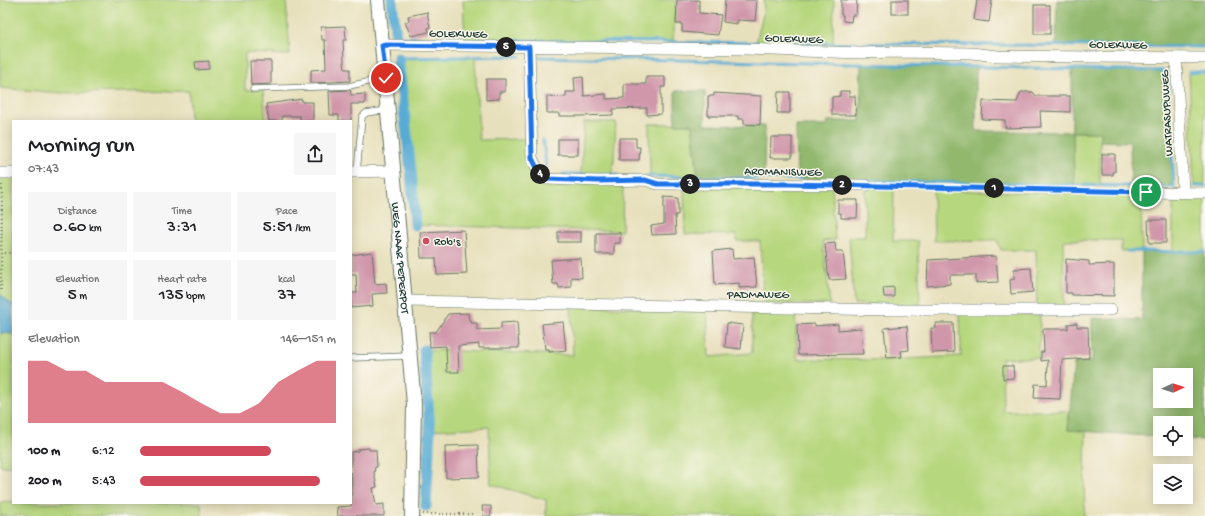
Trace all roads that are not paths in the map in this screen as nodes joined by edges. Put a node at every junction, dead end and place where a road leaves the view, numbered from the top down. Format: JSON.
{"nodes":[{"id":1,"x":378,"y":0,"type":"edge"},
{"id":2,"x":382,"y":45,"type":"junction"},
{"id":3,"x":529,"y":47,"type":"junction"},
{"id":4,"x":1176,"y":58,"type":"junction"},
{"id":5,"x":1205,"y":58,"type":"edge"},
{"id":6,"x":386,"y":78,"type":"junction"},
{"id":7,"x":253,"y":89,"type":"dead end"},
{"id":8,"x":388,"y":110,"type":"junction"},
{"id":9,"x":354,"y":172,"type":"edge"},
{"id":10,"x":394,"y":172,"type":"junction"},
{"id":11,"x":866,"y":186,"type":"road end"},
{"id":12,"x":1183,"y":191,"type":"junction"},
{"id":13,"x":1146,"y":192,"type":"road end"},
{"id":14,"x":1205,"y":193,"type":"edge"},
{"id":15,"x":405,"y":301,"type":"junction"},
{"id":16,"x":1111,"y":310,"type":"dead end"},
{"id":17,"x":410,"y":356,"type":"junction"},
{"id":18,"x":352,"y":358,"type":"edge"},
{"id":19,"x":412,"y":515,"type":"edge"}],
"edges":[{"from":1,"to":2,"type":"street","name":"WEG NAAR PEPERPOT"},
{"from":2,"to":3,"type":"street","name":"GOLEKWEG"},
{"from":2,"to":6,"type":"street","name":"WEG NAAR PEPERPOT"},
{"from":3,"to":4,"type":"street","name":"GOLEKWEG"},
{"from":3,"to":11,"type":"street","name":"AROMANISWEG"},
{"from":4,"to":5,"type":"street","name":"GOLEKWEG"},
{"from":4,"to":12,"type":"street","name":"WATRASUPUWEG"},
{"from":6,"to":7,"type":"lane"},
{"from":6,"to":8,"type":"street","name":"WEG NAAR PEPERPOT"},
{"from":8,"to":9,"type":"lane"},
{"from":8,"to":10,"type":"street","name":"WEG NAAR PEPERPOT"},
{"from":9,"to":10,"type":"street"},
{"from":10,"to":15,"type":"street","name":"WEG NAAR PEPERPOT"},
{"from":12,"to":13,"type":"street"},
{"from":12,"to":14,"type":"street"},
{"from":15,"to":16,"type":"street","name":"PADMAWEG"},
{"from":15,"to":17,"type":"street","name":"WEG NAAR PEPERPOT"},
{"from":17,"to":18,"type":"lane"},
{"from":17,"to":19,"type":"street","name":"WEG NAAR PEPERPOT"}]}
